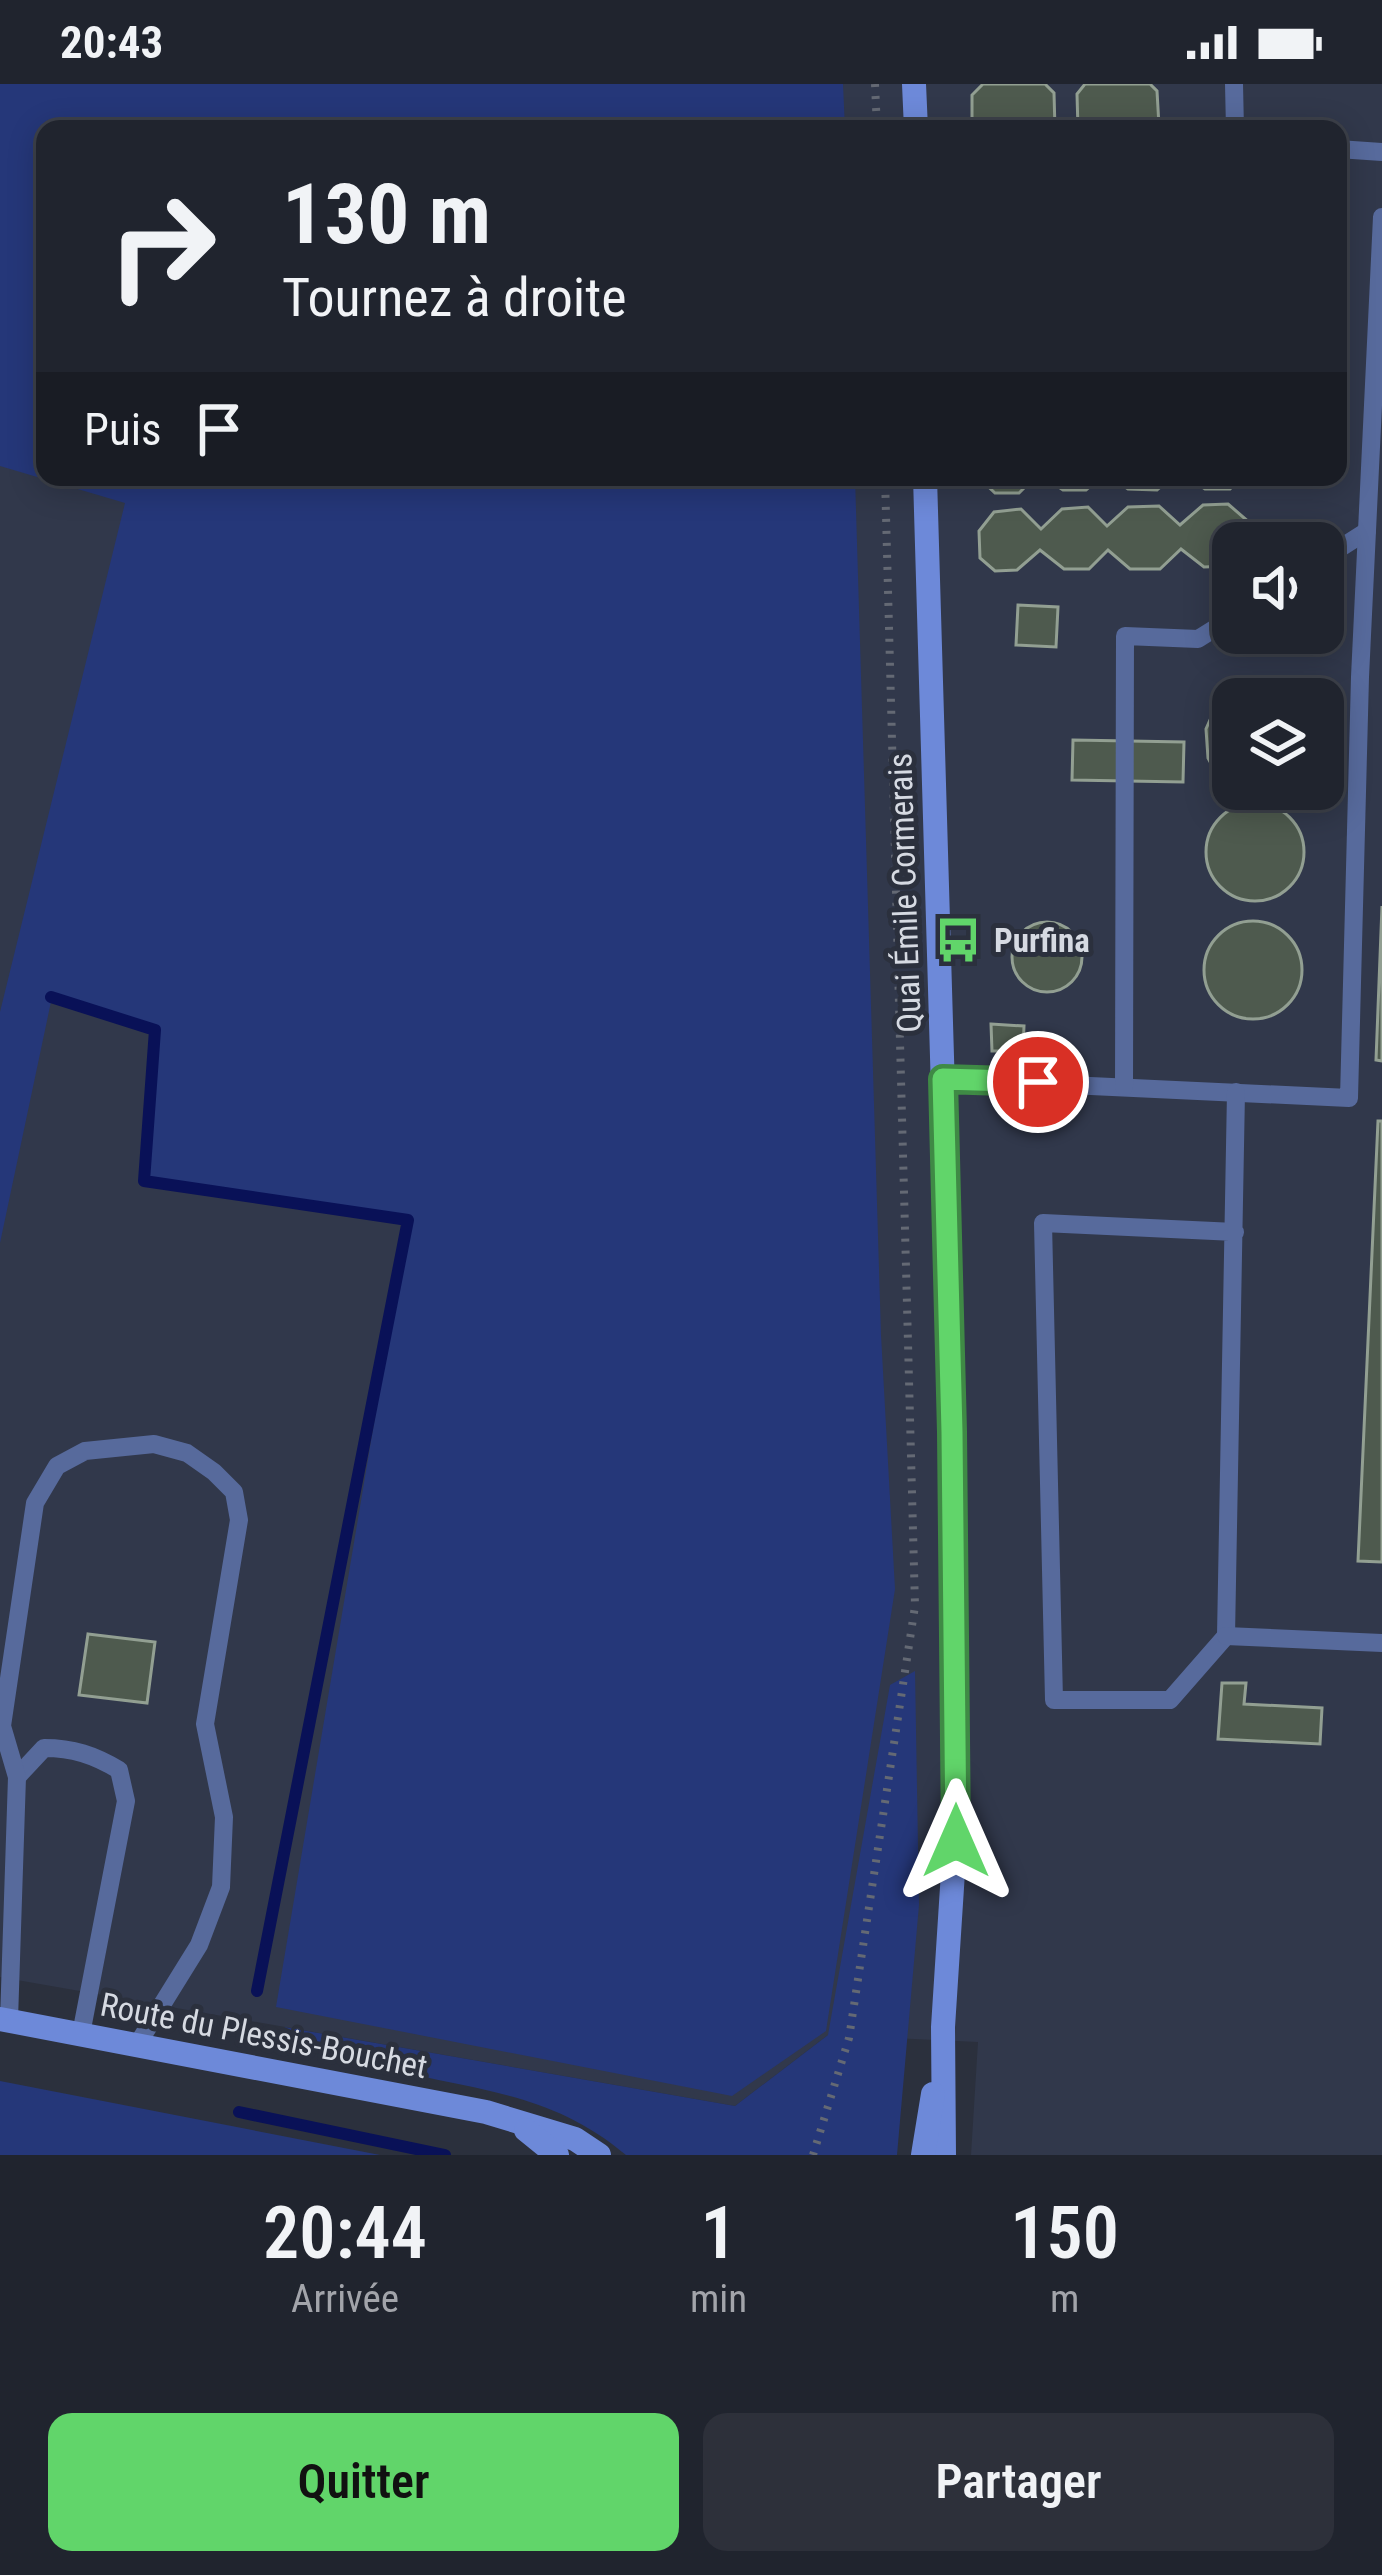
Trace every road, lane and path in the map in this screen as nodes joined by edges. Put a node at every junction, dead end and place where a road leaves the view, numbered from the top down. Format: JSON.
{"nodes":[{"id":1,"x":875,"y":84,"type":"edge"},
{"id":2,"x":914,"y":84,"type":"edge"},
{"id":3,"x":1234,"y":84,"type":"edge"},
{"id":4,"x":877,"y":120,"type":"edge"},
{"id":5,"x":916,"y":120,"type":"edge"},
{"id":6,"x":1235,"y":120,"type":"edge"},
{"id":7,"x":1347,"y":150,"type":"edge"},
{"id":8,"x":1382,"y":152,"type":"edge"},
{"id":9,"x":1382,"y":218,"type":"edge"},
{"id":10,"x":885,"y":486,"type":"edge"},
{"id":11,"x":925,"y":486,"type":"edge"},
{"id":12,"x":1367,"y":531,"type":"junction"},
{"id":13,"x":1344,"y":546,"type":"edge"},
{"id":14,"x":1212,"y":630,"type":"edge"},
{"id":15,"x":943,"y":1079,"type":"junction"},
{"id":16,"x":1124,"y":1087,"type":"junction"},
{"id":17,"x":1236,"y":1092,"type":"junction"},
{"id":18,"x":1235,"y":1232,"type":"junction"},
{"id":19,"x":1226,"y":1636,"type":"junction"},
{"id":20,"x":1382,"y":1643,"type":"edge"},
{"id":21,"x":16,"y":1777,"type":"junction"},
{"id":22,"x":4,"y":2020,"type":"edge"},
{"id":23,"x":943,"y":2027,"type":"junction"},
{"id":24,"x":81,"y":2034,"type":"junction"},
{"id":25,"x":137,"y":2045,"type":"junction"},
{"id":26,"x":515,"y":2121,"type":"junction"},
{"id":27,"x":557,"y":2155,"type":"edge"},
{"id":28,"x":599,"y":2155,"type":"edge"},
{"id":29,"x":813,"y":2155,"type":"edge"},
{"id":30,"x":923,"y":2155,"type":"edge"},
{"id":31,"x":944,"y":2155,"type":"edge"}],
"edges":[{"from":1,"to":4,"type":"path"},
{"from":2,"to":5,"type":"main road"},
{"from":3,"to":6,"type":"lane"},
{"from":7,"to":8,"type":"lane"},
{"from":9,"to":12,"type":"lane"},
{"from":10,"to":29,"type":"path"},
{"from":11,"to":15,"type":"main road","name":"Quai Émile Cormerais"},
{"from":12,"to":13,"type":"lane"},
{"from":12,"to":17,"type":"lane"},
{"from":14,"to":16,"type":"lane"},
{"from":15,"to":16,"type":"lane"},
{"from":15,"to":23,"type":"main road","name":"Quai Émile Cormerais"},
{"from":16,"to":17,"type":"lane"},
{"from":17,"to":18,"type":"lane"},
{"from":18,"to":19,"type":"lane"},
{"from":18,"to":19,"type":"lane"},
{"from":19,"to":20,"type":"lane"},
{"from":21,"to":22,"type":"lane"},
{"from":21,"to":24,"type":"lane"},
{"from":21,"to":25,"type":"lane"},
{"from":22,"to":24,"type":"main road","name":"Route du Plessis-Bouchet"},
{"from":23,"to":30,"type":"main road","name":"Quai Émile Cormerais"},
{"from":23,"to":31,"type":"main road","name":"Quai Émile Cormerais"},
{"from":24,"to":25,"type":"main road","name":"Route du Plessis-Bouchet"},
{"from":25,"to":26,"type":"main road","name":"Route du Plessis-Bouchet"},
{"from":26,"to":27,"type":"main road","name":"Route du Plessis-Bouchet"},
{"from":26,"to":28,"type":"main road","name":"Route du Plessis-Bouchet"}]}
